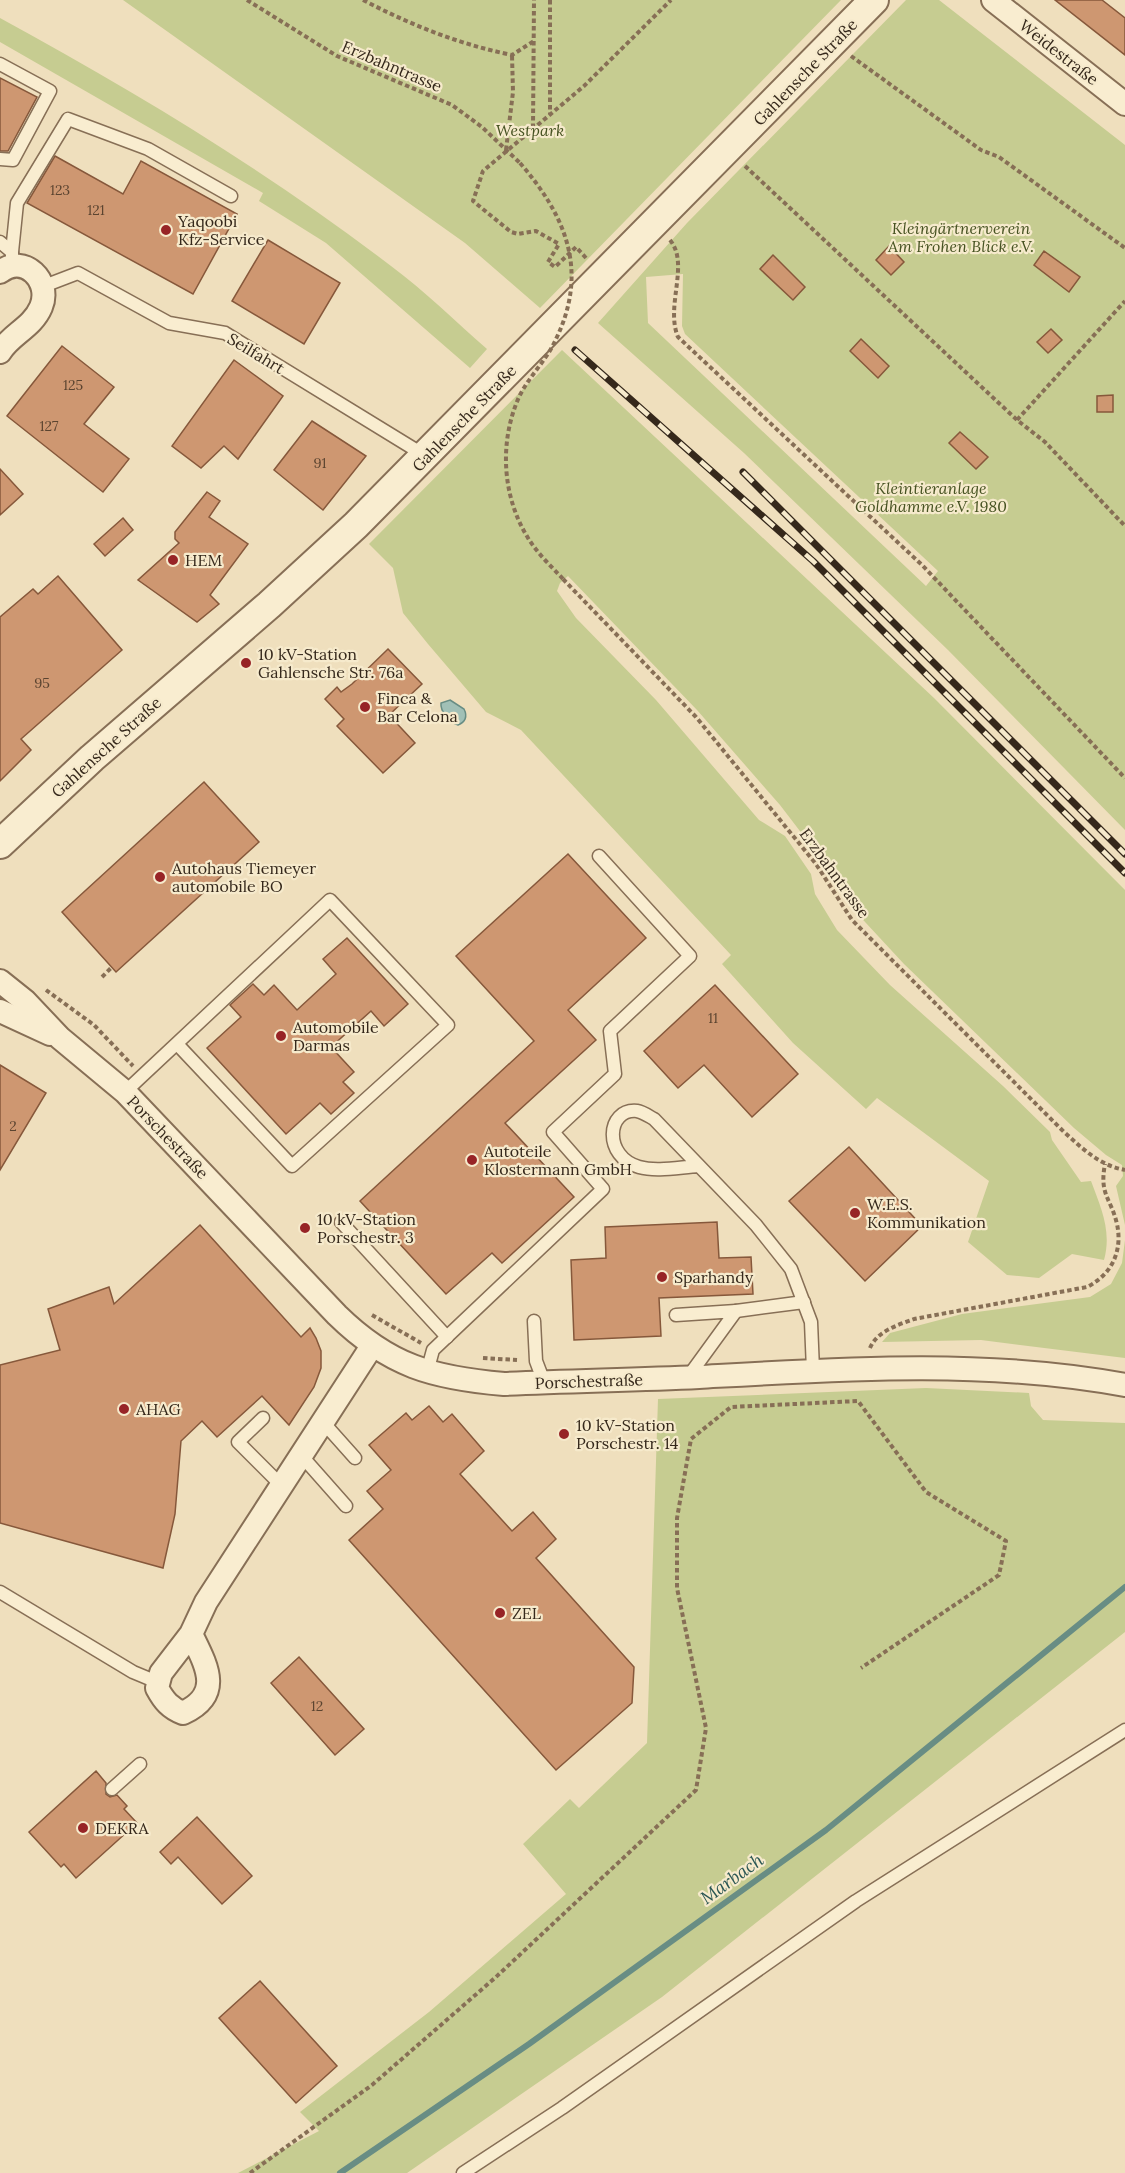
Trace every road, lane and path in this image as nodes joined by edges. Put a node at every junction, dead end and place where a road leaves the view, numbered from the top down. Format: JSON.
{"nodes":[{"id":1,"x":363,"y":0,"type":"edge"},
{"id":2,"x":534,"y":0,"type":"edge"},
{"id":3,"x":550,"y":0,"type":"edge"},
{"id":4,"x":671,"y":0,"type":"edge"},
{"id":5,"x":874,"y":0,"type":"edge"},
{"id":6,"x":993,"y":0,"type":"edge"},
{"id":7,"x":250,"y":1,"type":"edge"},
{"id":8,"x":534,"y":41,"type":"junction"},
{"id":9,"x":832,"y":43,"type":"junction"},
{"id":10,"x":512,"y":55,"type":"junction"},
{"id":11,"x":0,"y":64,"type":"edge"},
{"id":12,"x":1125,"y":104,"type":"edge"},
{"id":13,"x":550,"y":115,"type":"junction"},
{"id":14,"x":533,"y":129,"type":"junction"},
{"id":15,"x":728,"y":150,"type":"junction"},
{"id":16,"x":506,"y":151,"type":"junction"},
{"id":17,"x":0,"y":159,"type":"edge"},
{"id":18,"x":231,"y":196,"type":"dead end"},
{"id":19,"x":655,"y":224,"type":"junction"},
{"id":20,"x":0,"y":242,"type":"edge"},
{"id":21,"x":576,"y":247,"type":"dead end"},
{"id":22,"x":1125,"y":248,"type":"edge"},
{"id":23,"x":8,"y":263,"type":"edge"},
{"id":24,"x":44,"y":286,"type":"junction"},
{"id":25,"x":1125,"y":301,"type":"edge"},
{"id":26,"x":2,"y":342,"type":"edge"},
{"id":27,"x":1017,"y":420,"type":"junction"},
{"id":28,"x":426,"y":456,"type":"junction"},
{"id":29,"x":1125,"y":526,"type":"edge"},
{"id":30,"x":1125,"y":778,"type":"edge"},
{"id":31,"x":33,"y":815,"type":"junction"},
{"id":32,"x":0,"y":844,"type":"edge"},
{"id":33,"x":599,"y":856,"type":"dead end"},
{"id":34,"x":0,"y":864,"type":"edge"},
{"id":35,"x":112,"y":967,"type":"dead end"},
{"id":36,"x":102,"y":976,"type":"dead end"},
{"id":37,"x":0,"y":981,"type":"edge"},
{"id":38,"x":38,"y":983,"type":"dead end"},
{"id":39,"x":0,"y":1011,"type":"edge"},
{"id":40,"x":60,"y":1038,"type":"junction"},
{"id":41,"x":177,"y":1044,"type":"junction"},
{"id":42,"x":142,"y":1076,"type":"junction"},
{"id":43,"x":125,"y":1092,"type":"junction"},
{"id":44,"x":1105,"y":1164,"type":"junction"},
{"id":45,"x":699,"y":1166,"type":"junction"},
{"id":46,"x":1124,"y":1170,"type":"edge"},
{"id":47,"x":341,"y":1222,"type":"dead end"},
{"id":48,"x":804,"y":1302,"type":"junction"},
{"id":49,"x":364,"y":1310,"type":"dead end"},
{"id":50,"x":736,"y":1311,"type":"junction"},
{"id":51,"x":676,"y":1315,"type":"dead end"},
{"id":52,"x":534,"y":1321,"type":"dead end"},
{"id":53,"x":447,"y":1337,"type":"junction"},
{"id":54,"x":372,"y":1346,"type":"junction"},
{"id":55,"x":477,"y":1358,"type":"dead end"},
{"id":56,"x":430,"y":1361,"type":"junction"},
{"id":57,"x":536,"y":1361,"type":"junction"},
{"id":58,"x":813,"y":1370,"type":"junction"},
{"id":59,"x":858,"y":1370,"type":"junction"},
{"id":60,"x":688,"y":1377,"type":"junction"},
{"id":61,"x":544,"y":1383,"type":"junction"},
{"id":62,"x":1125,"y":1385,"type":"edge"},
{"id":63,"x":263,"y":1418,"type":"dead end"},
{"id":64,"x":322,"y":1421,"type":"junction"},
{"id":65,"x":300,"y":1454,"type":"junction"},
{"id":66,"x":355,"y":1458,"type":"dead end"},
{"id":67,"x":281,"y":1485,"type":"junction"},
{"id":68,"x":346,"y":1506,"type":"dead end"},
{"id":69,"x":0,"y":1592,"type":"edge"},
{"id":70,"x":190,"y":1634,"type":"junction"},
{"id":71,"x":861,"y":1668,"type":"dead end"},
{"id":72,"x":157,"y":1682,"type":"junction"},
{"id":73,"x":1125,"y":1730,"type":"edge"},
{"id":74,"x":140,"y":1764,"type":"dead end"},
{"id":75,"x":112,"y":1790,"type":"dead end"},
{"id":76,"x":250,"y":2173,"type":"edge"},
{"id":77,"x":464,"y":2173,"type":"edge"}],
"edges":[{"from":1,"to":10,"type":"path"},
{"from":2,"to":8,"type":"path"},
{"from":3,"to":13,"type":"path"},
{"from":4,"to":13,"type":"path"},
{"from":5,"to":9,"type":"street","name":"Gahlensche Straße"},
{"from":6,"to":12,"type":"street","name":"Weidestraße"},
{"from":7,"to":16,"type":"path","name":"Erzbahntrasse"},
{"from":8,"to":10,"type":"path"},
{"from":8,"to":14,"type":"path"},
{"from":9,"to":15,"type":"street","name":"Gahlensche Straße"},
{"from":9,"to":22,"type":"path"},
{"from":10,"to":16,"type":"path"},
{"from":11,"to":17,"type":"lane"},
{"from":13,"to":14,"type":"path"},
{"from":14,"to":16,"type":"path"},
{"from":15,"to":19,"type":"street","name":"Gahlensche Straße"},
{"from":15,"to":27,"type":"path"},
{"from":16,"to":21,"type":"path"},
{"from":16,"to":44,"type":"path","name":"Erzbahntrasse","bridge":true},
{"from":18,"to":23,"type":"lane"},
{"from":19,"to":28,"type":"street","name":"Gahlensche Straße"},
{"from":19,"to":30,"type":"path"},
{"from":20,"to":23,"type":"lane"},
{"from":23,"to":24,"type":"street"},
{"from":24,"to":26,"type":"street"},
{"from":24,"to":28,"type":"lane","name":"Seilfahrt"},
{"from":25,"to":27,"type":"path"},
{"from":27,"to":29,"type":"path"},
{"from":28,"to":31,"type":"street","name":"Gahlensche Straße"},
{"from":31,"to":32,"type":"street","name":"Gahlensche Straße"},
{"from":31,"to":34,"type":"street","name":"Gahlensche Straße"},
{"from":33,"to":53,"type":"lane"},
{"from":35,"to":36,"type":"path"},
{"from":37,"to":40,"type":"street","name":"Porschestraße"},
{"from":38,"to":42,"type":"path"},
{"from":39,"to":40,"type":"street","name":"Porschestraße"},
{"from":40,"to":43,"type":"street","name":"Porschestraße"},
{"from":41,"to":41,"type":"lane"},
{"from":41,"to":42,"type":"lane"},
{"from":42,"to":43,"type":"lane"},
{"from":43,"to":54,"type":"street","name":"Porschestraße"},
{"from":44,"to":46,"type":"path","name":"Erzbahntrasse"},
{"from":44,"to":59,"type":"path"},
{"from":45,"to":45,"type":"lane"},
{"from":45,"to":48,"type":"lane"},
{"from":47,"to":53,"type":"lane"},
{"from":48,"to":50,"type":"lane"},
{"from":48,"to":58,"type":"lane"},
{"from":49,"to":56,"type":"path"},
{"from":50,"to":51,"type":"lane"},
{"from":50,"to":60,"type":"lane"},
{"from":52,"to":57,"type":"lane"},
{"from":53,"to":56,"type":"lane"},
{"from":54,"to":56,"type":"street","name":"Porschestraße"},
{"from":54,"to":64,"type":"street"},
{"from":55,"to":57,"type":"path"},
{"from":56,"to":61,"type":"street","name":"Porschestraße"},
{"from":57,"to":61,"type":"lane"},
{"from":58,"to":59,"type":"street","name":"Porschestraße"},
{"from":58,"to":60,"type":"street","name":"Porschestraße"},
{"from":59,"to":62,"type":"street","name":"Porschestraße"},
{"from":60,"to":61,"type":"street","name":"Porschestraße"},
{"from":63,"to":67,"type":"lane"},
{"from":64,"to":65,"type":"street"},
{"from":64,"to":66,"type":"lane"},
{"from":65,"to":67,"type":"street"},
{"from":65,"to":68,"type":"lane"},
{"from":67,"to":70,"type":"street"},
{"from":69,"to":72,"type":"lane"},
{"from":70,"to":72,"type":"street"},
{"from":70,"to":72,"type":"street"},
{"from":71,"to":76,"type":"path"},
{"from":73,"to":77,"type":"lane"},
{"from":74,"to":75,"type":"lane"}]}
